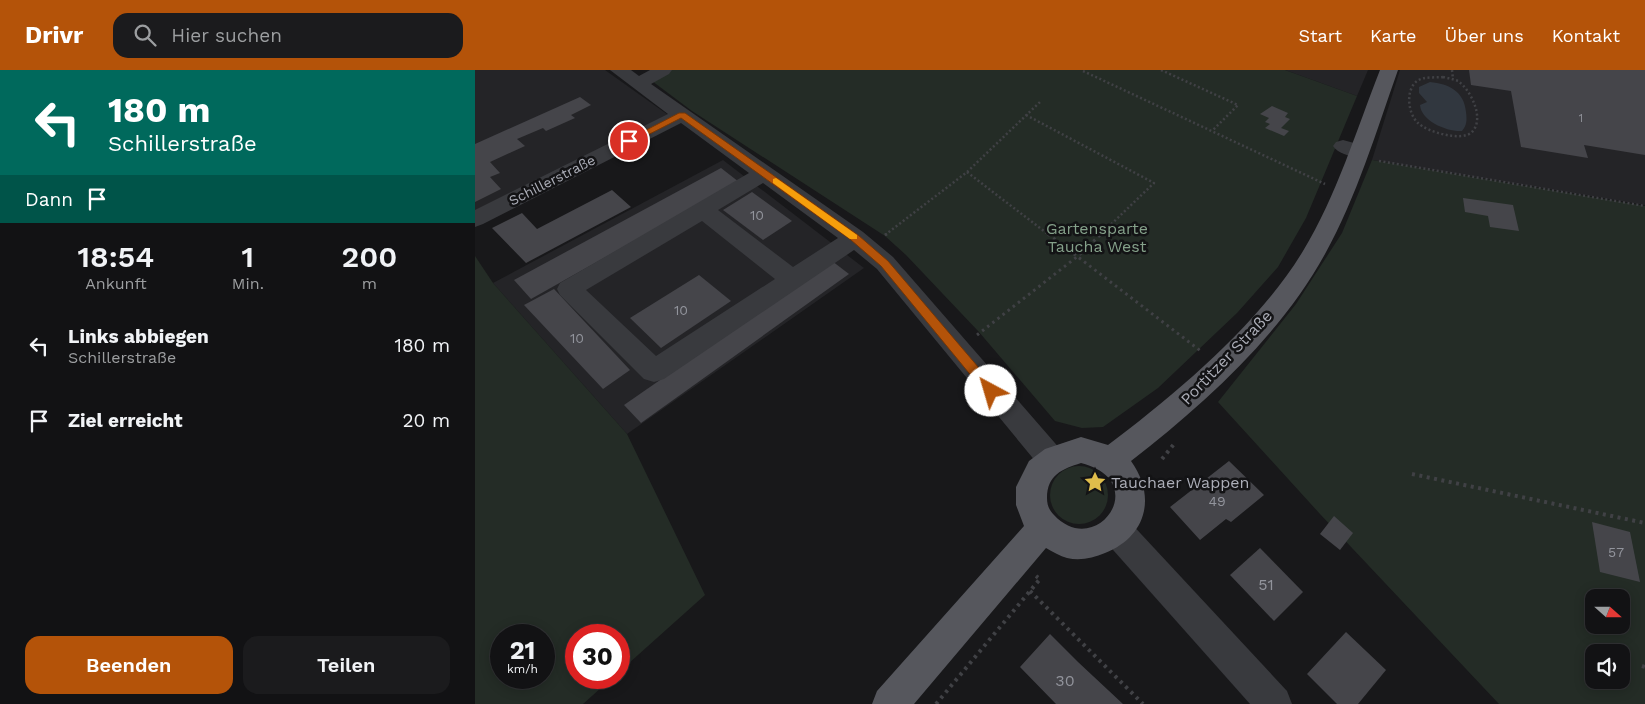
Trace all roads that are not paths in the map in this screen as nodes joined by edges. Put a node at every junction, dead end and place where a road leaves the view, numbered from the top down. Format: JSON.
{"nodes":[{"id":1,"x":619,"y":70,"type":"edge"},
{"id":2,"x":663,"y":70,"type":"edge"},
{"id":3,"x":1389,"y":70,"type":"edge"},
{"id":4,"x":638,"y":84,"type":"junction"},
{"id":5,"x":682,"y":115,"type":"junction"},
{"id":6,"x":765,"y":173,"type":"junction"},
{"id":7,"x":703,"y":210,"type":"junction"},
{"id":8,"x":475,"y":219,"type":"edge"},
{"id":9,"x":868,"y":238,"type":"junction"},
{"id":10,"x":792,"y":279,"type":"junction"},
{"id":11,"x":1051,"y":459,"type":"junction"},
{"id":12,"x":1111,"y":460,"type":"junction"},
{"id":13,"x":1043,"y":528,"type":"junction"},
{"id":14,"x":1117,"y":531,"type":"junction"},
{"id":15,"x":890,"y":704,"type":"edge"},
{"id":16,"x":1274,"y":704,"type":"edge"}],
"edges":[{"from":1,"to":4,"type":"street"},
{"from":2,"to":4,"type":"street"},
{"from":3,"to":12,"type":"main road","name":"Portitzer Straße"},
{"from":4,"to":5,"type":"street"},
{"from":5,"to":6,"type":"street"},
{"from":5,"to":8,"type":"street","name":"Schillerstraße"},
{"from":6,"to":7,"type":"street"},
{"from":6,"to":9,"type":"street"},
{"from":7,"to":10,"type":"street"},
{"from":7,"to":10,"type":"street"},
{"from":9,"to":10,"type":"street"},
{"from":9,"to":11,"type":"street"},
{"from":11,"to":12,"type":"main road"},
{"from":11,"to":13,"type":"main road"},
{"from":12,"to":14,"type":"main road"},
{"from":13,"to":14,"type":"main road"},
{"from":13,"to":15,"type":"main road"},
{"from":14,"to":16,"type":"street"}]}
